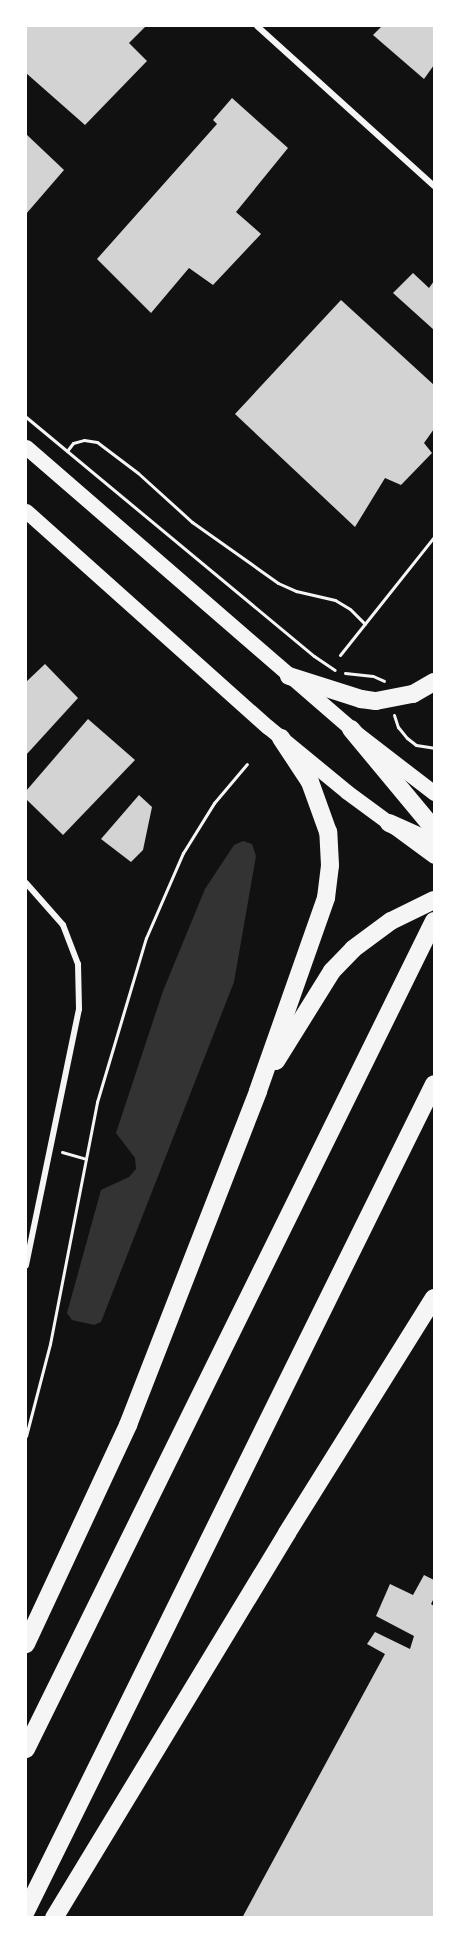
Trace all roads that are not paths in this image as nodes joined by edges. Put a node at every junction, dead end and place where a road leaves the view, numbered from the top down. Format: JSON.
{"nodes":[{"id":1,"x":257,"y":26,"type":"edge"},
{"id":2,"x":435,"y":186,"type":"edge"},
{"id":3,"x":26,"y":447,"type":"edge"},
{"id":4,"x":26,"y":511,"type":"edge"},
{"id":5,"x":289,"y":676,"type":"junction"},
{"id":6,"x":435,"y":682,"type":"edge"},
{"id":7,"x":351,"y":729,"type":"junction"},
{"id":8,"x":281,"y":738,"type":"junction"},
{"id":9,"x":435,"y":793,"type":"edge"},
{"id":10,"x":389,"y":823,"type":"joint"},
{"id":11,"x":432,"y":844,"type":"edge"},
{"id":12,"x":26,"y":883,"type":"edge"},
{"id":13,"x":435,"y":900,"type":"edge"},
{"id":14,"x":435,"y":921,"type":"edge"},
{"id":15,"x":435,"y":1084,"type":"edge"},
{"id":16,"x":258,"y":1091,"type":"junction"},
{"id":17,"x":26,"y":1266,"type":"edge"},
{"id":18,"x":435,"y":1298,"type":"edge"},
{"id":19,"x":26,"y":1644,"type":"edge"},
{"id":20,"x":26,"y":1749,"type":"edge"},
{"id":21,"x":26,"y":1911,"type":"edge"},
{"id":22,"x":54,"y":1917,"type":"edge"}],
"edges":[{"from":1,"to":2,"type":"street"},
{"from":3,"to":5,"type":"main road"},
{"from":4,"to":8,"type":"main road"},
{"from":5,"to":6,"type":"highway"},
{"from":5,"to":7,"type":"main road"},
{"from":7,"to":9,"type":"main road"},
{"from":7,"to":11,"type":"highway"},
{"from":8,"to":10,"type":"main road"},
{"from":8,"to":16,"type":"highway"},
{"from":10,"to":11,"type":"highway"},
{"from":12,"to":17,"type":"street"},
{"from":13,"to":16,"type":"highway"},
{"from":14,"to":20,"type":"highway"},
{"from":15,"to":21,"type":"highway"},
{"from":16,"to":19,"type":"highway"},
{"from":18,"to":22,"type":"highway"}]}
